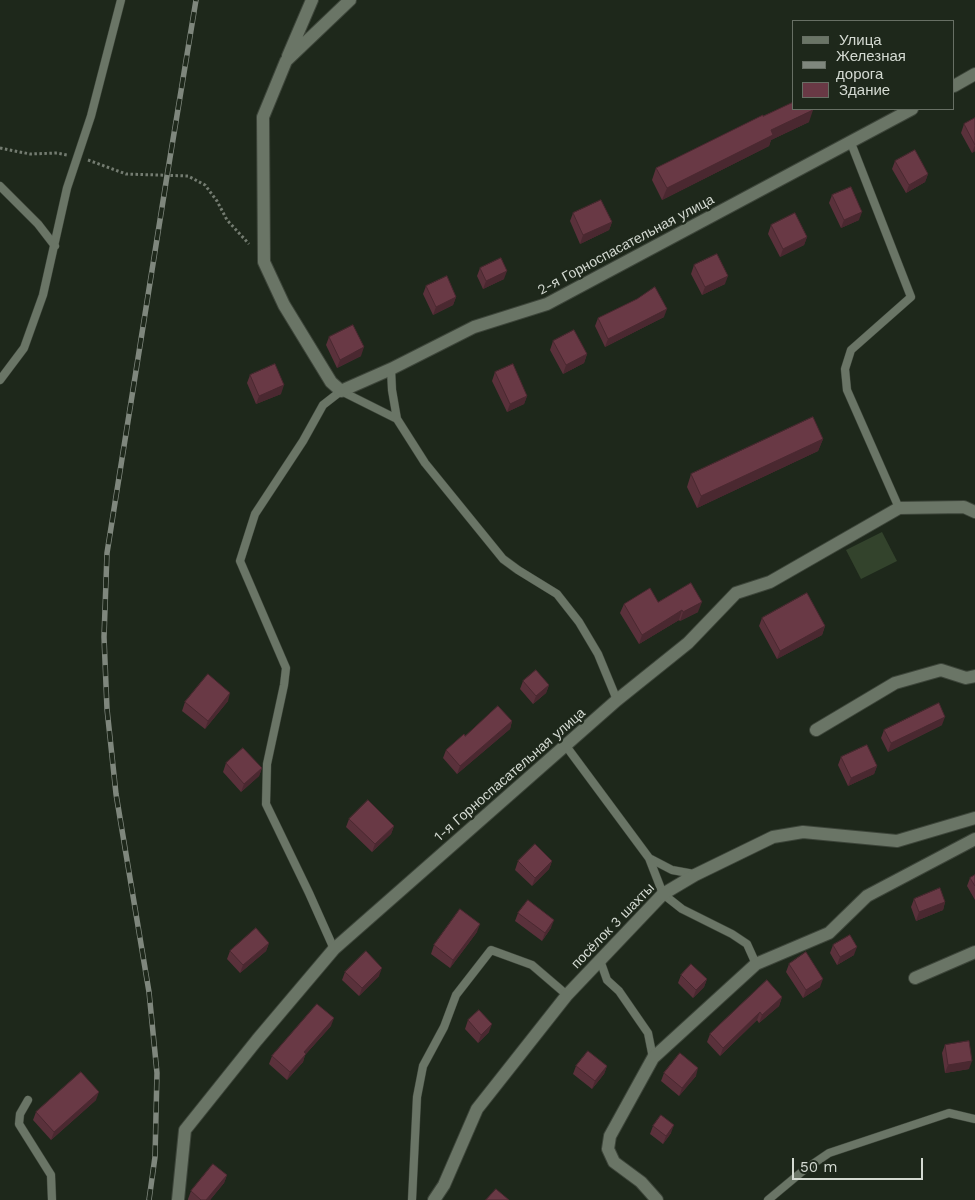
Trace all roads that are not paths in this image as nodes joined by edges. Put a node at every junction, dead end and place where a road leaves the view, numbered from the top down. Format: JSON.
{"nodes":[{"id":1,"x":121,"y":0,"type":"edge"},
{"id":2,"x":312,"y":0,"type":"edge"},
{"id":3,"x":350,"y":0,"type":"edge"},
{"id":4,"x":286,"y":61,"type":"junction"},
{"id":5,"x":975,"y":74,"type":"edge"},
{"id":6,"x":955,"y":85,"type":"edge"},
{"id":7,"x":910,"y":110,"type":"edge"},
{"id":8,"x":851,"y":143,"type":"junction"},
{"id":9,"x":0,"y":186,"type":"edge"},
{"id":10,"x":55,"y":246,"type":"junction"},
{"id":11,"x":391,"y":369,"type":"junction"},
{"id":12,"x":0,"y":380,"type":"edge"},
{"id":13,"x":341,"y":392,"type":"junction"},
{"id":14,"x":398,"y":419,"type":"junction"},
{"id":15,"x":899,"y":508,"type":"junction"},
{"id":16,"x":975,"y":512,"type":"edge"},
{"id":17,"x":975,"y":676,"type":"edge"},
{"id":18,"x":618,"y":700,"type":"junction"},
{"id":19,"x":816,"y":730,"type":"dead end"},
{"id":20,"x":566,"y":746,"type":"junction"},
{"id":21,"x":975,"y":818,"type":"edge"},
{"id":22,"x":975,"y":839,"type":"edge"},
{"id":23,"x":649,"y":858,"type":"junction"},
{"id":24,"x":695,"y":874,"type":"junction"},
{"id":25,"x":663,"y":894,"type":"junction"},
{"id":26,"x":334,"y":949,"type":"junction"},
{"id":27,"x":975,"y":952,"type":"edge"},
{"id":28,"x":600,"y":960,"type":"junction"},
{"id":29,"x":756,"y":964,"type":"junction"},
{"id":30,"x":915,"y":978,"type":"dead end"},
{"id":31,"x":567,"y":995,"type":"junction"},
{"id":32,"x":653,"y":1058,"type":"junction"},
{"id":33,"x":28,"y":1100,"type":"dead end"},
{"id":34,"x":975,"y":1119,"type":"edge"},
{"id":35,"x":52,"y":1200,"type":"edge"},
{"id":36,"x":178,"y":1200,"type":"edge"},
{"id":37,"x":412,"y":1200,"type":"edge"},
{"id":38,"x":434,"y":1200,"type":"edge"},
{"id":39,"x":657,"y":1200,"type":"edge"},
{"id":40,"x":768,"y":1200,"type":"edge"}],
"edges":[{"from":1,"to":10,"type":"lane"},
{"from":2,"to":4,"type":"street"},
{"from":3,"to":4,"type":"street"},
{"from":4,"to":13,"type":"street"},
{"from":5,"to":6,"type":"street"},
{"from":7,"to":8,"type":"street","name":"2-я Горноспасательная улица"},
{"from":8,"to":11,"type":"street","name":"2-я Горноспасательная улица"},
{"from":8,"to":15,"type":"lane"},
{"from":9,"to":10,"type":"lane"},
{"from":10,"to":12,"type":"lane"},
{"from":11,"to":13,"type":"street","name":"2-я Горноспасательная улица"},
{"from":11,"to":14,"type":"lane"},
{"from":13,"to":14,"type":"lane"},
{"from":13,"to":26,"type":"lane"},
{"from":14,"to":18,"type":"lane"},
{"from":15,"to":16,"type":"street","name":"1-я Горноспасательная улица"},
{"from":15,"to":18,"type":"street","name":"1-я Горноспасательная улица"},
{"from":17,"to":19,"type":"street"},
{"from":18,"to":20,"type":"street","name":"1-я Горноспасательная улица"},
{"from":20,"to":23,"type":"lane"},
{"from":20,"to":26,"type":"street","name":"1-я Горноспасательная улица"},
{"from":21,"to":24,"type":"street","name":"посёлок 3 шахты"},
{"from":22,"to":29,"type":"street"},
{"from":23,"to":24,"type":"lane"},
{"from":23,"to":25,"type":"lane"},
{"from":24,"to":25,"type":"street","name":"посёлок 3 шахты"},
{"from":25,"to":28,"type":"street","name":"посёлок 3 шахты"},
{"from":25,"to":29,"type":"lane"},
{"from":26,"to":36,"type":"street","name":"1-я Горноспасательная улица"},
{"from":27,"to":30,"type":"street"},
{"from":28,"to":31,"type":"street","name":"посёлок 3 шахты"},
{"from":28,"to":32,"type":"lane"},
{"from":29,"to":32,"type":"street"},
{"from":31,"to":37,"type":"lane"},
{"from":31,"to":38,"type":"street","name":"посёлок 3 шахты"},
{"from":32,"to":39,"type":"street"},
{"from":33,"to":35,"type":"lane"},
{"from":34,"to":40,"type":"lane"}]}
